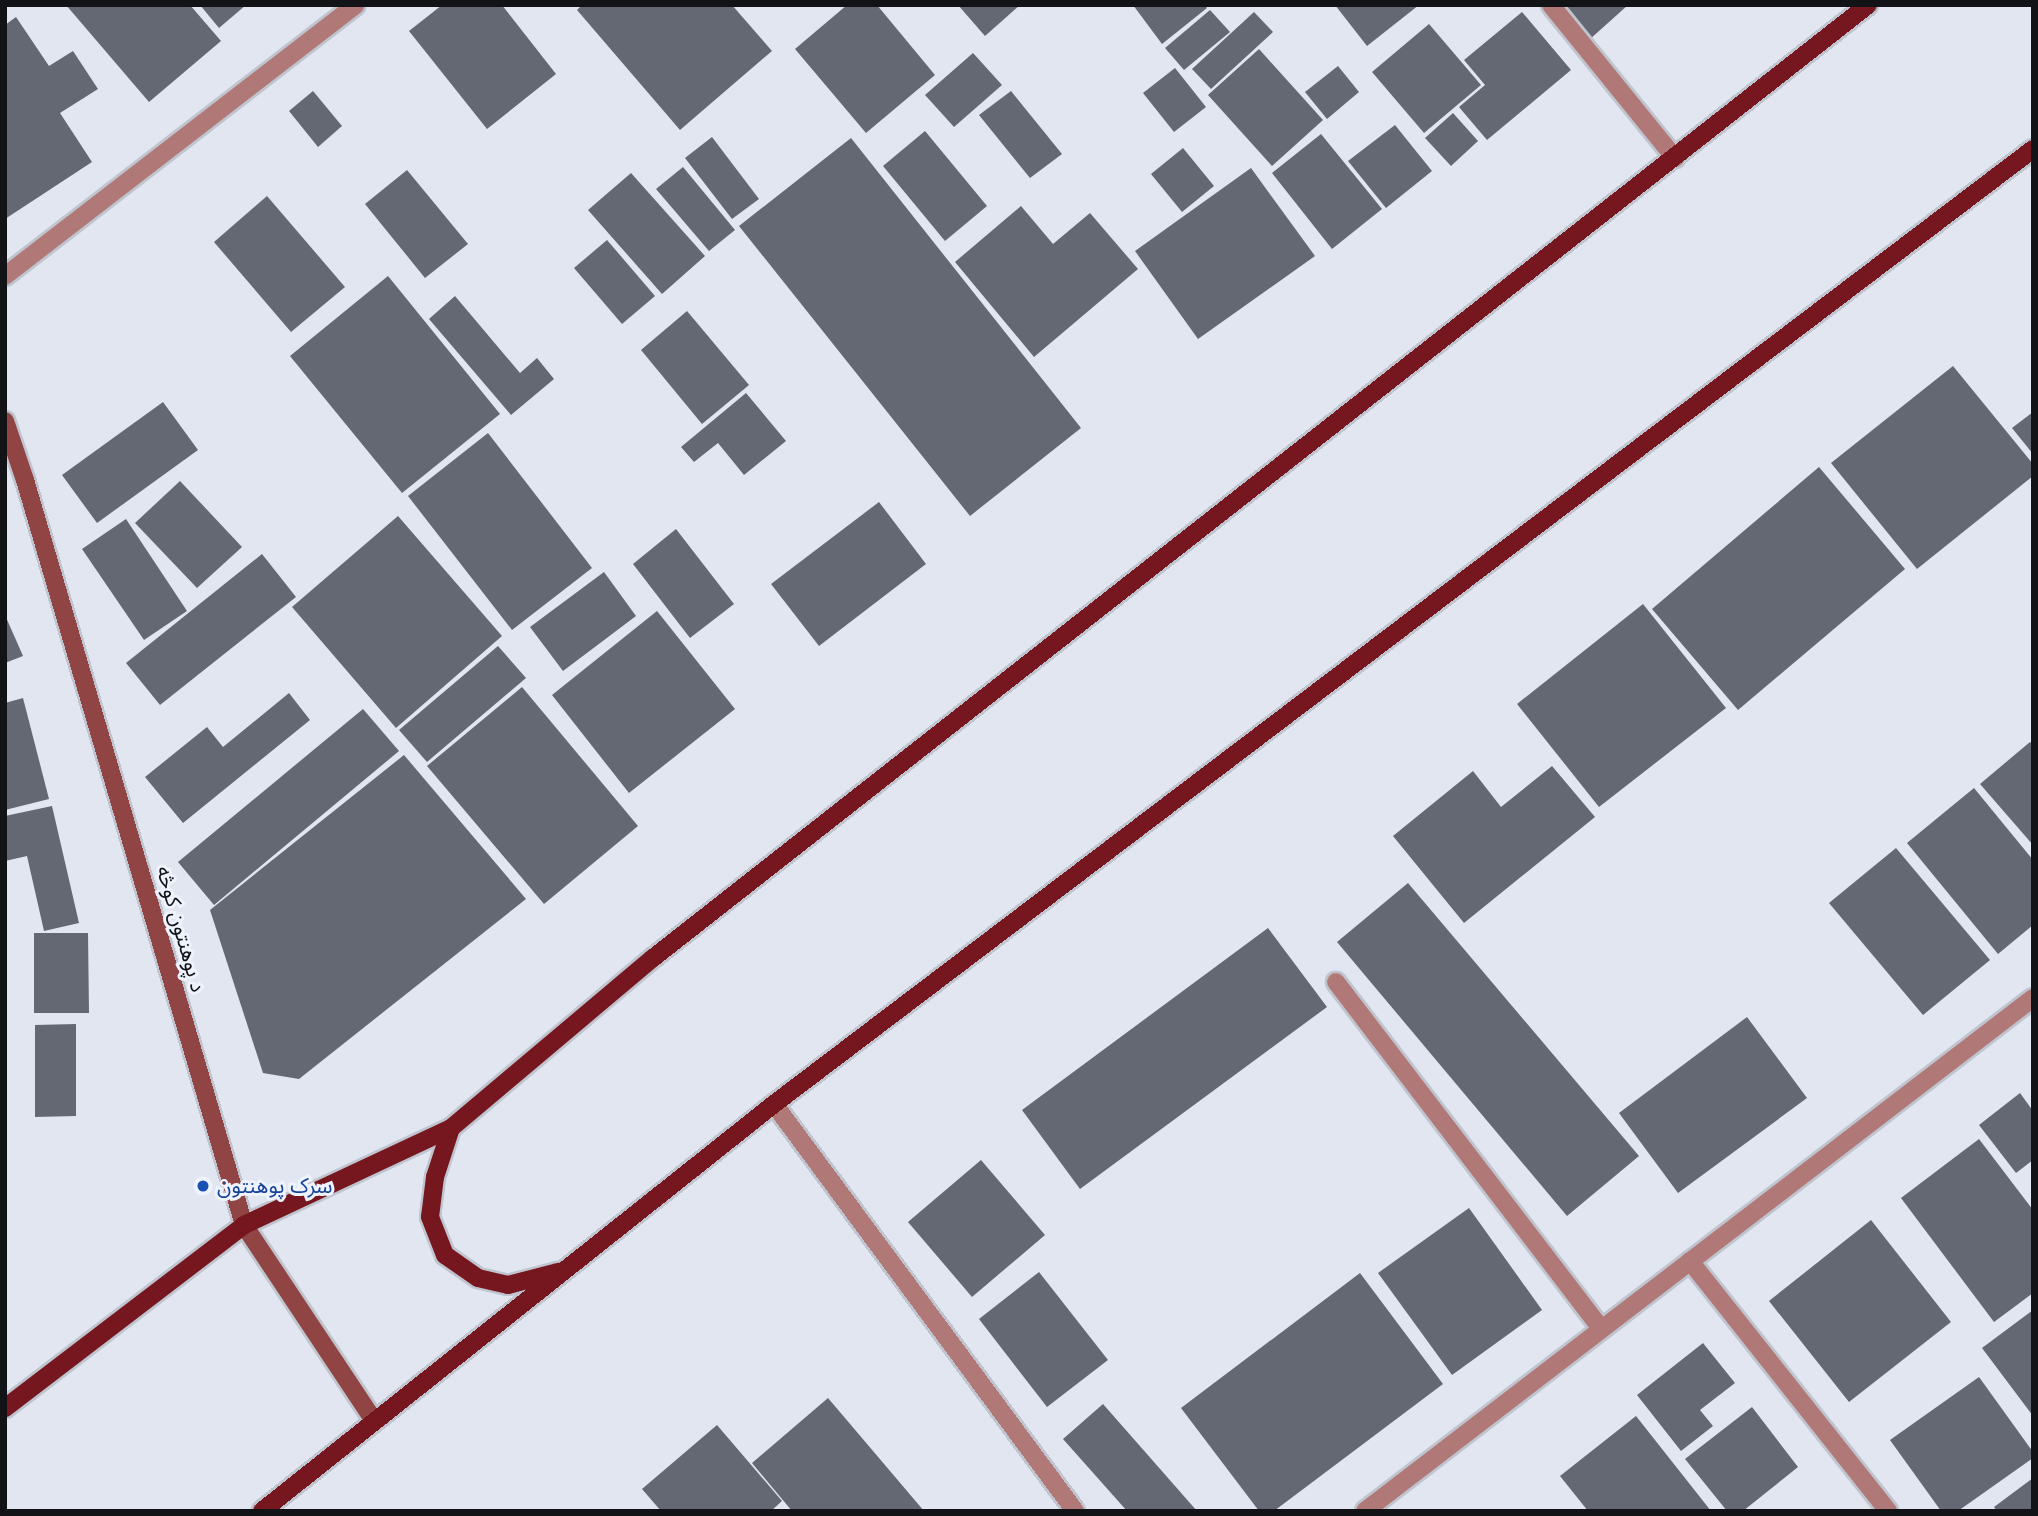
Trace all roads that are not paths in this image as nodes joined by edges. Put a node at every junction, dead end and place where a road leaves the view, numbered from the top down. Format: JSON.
{"nodes":[{"id":1,"x":356,"y":5,"type":"edge"},
{"id":2,"x":1551,"y":5,"type":"edge"},
{"id":3,"x":1868,"y":5,"type":"edge"},
{"id":4,"x":2033,"y":149,"type":"edge"},
{"id":5,"x":1675,"y":158,"type":"junction"},
{"id":6,"x":5,"y":276,"type":"edge"},
{"id":7,"x":5,"y":421,"type":"edge"},
{"id":8,"x":1336,"y":982,"type":"dead end"},
{"id":9,"x":2033,"y":998,"type":"edge"},
{"id":10,"x":774,"y":1104,"type":"junction"},
{"id":11,"x":451,"y":1128,"type":"junction"},
{"id":12,"x":244,"y":1225,"type":"junction"},
{"id":13,"x":1690,"y":1261,"type":"junction"},
{"id":14,"x":564,"y":1270,"type":"junction"},
{"id":15,"x":1601,"y":1329,"type":"junction"},
{"id":16,"x":5,"y":1408,"type":"edge"},
{"id":17,"x":374,"y":1421,"type":"junction"},
{"id":18,"x":262,"y":1511,"type":"edge"},
{"id":19,"x":1074,"y":1511,"type":"edge"},
{"id":20,"x":1365,"y":1511,"type":"edge"},
{"id":21,"x":1888,"y":1511,"type":"edge"}],
"edges":[{"from":1,"to":6,"type":"street"},
{"from":2,"to":5,"type":"street"},
{"from":3,"to":5,"type":"main road"},
{"from":4,"to":10,"type":"main road"},
{"from":5,"to":11,"type":"main road"},
{"from":7,"to":12,"type":"street","name":"د پوهنتون کوڅه"},
{"from":8,"to":15,"type":"street"},
{"from":9,"to":13,"type":"street"},
{"from":10,"to":14,"type":"main road"},
{"from":10,"to":19,"type":"street"},
{"from":11,"to":12,"type":"main road"},
{"from":11,"to":14,"type":"main road"},
{"from":12,"to":16,"type":"main road"},
{"from":12,"to":17,"type":"street","name":"د پوهنتون کوڅه"},
{"from":13,"to":15,"type":"street"},
{"from":13,"to":21,"type":"street"},
{"from":14,"to":17,"type":"main road"},
{"from":15,"to":20,"type":"street"},
{"from":17,"to":18,"type":"main road"}]}
